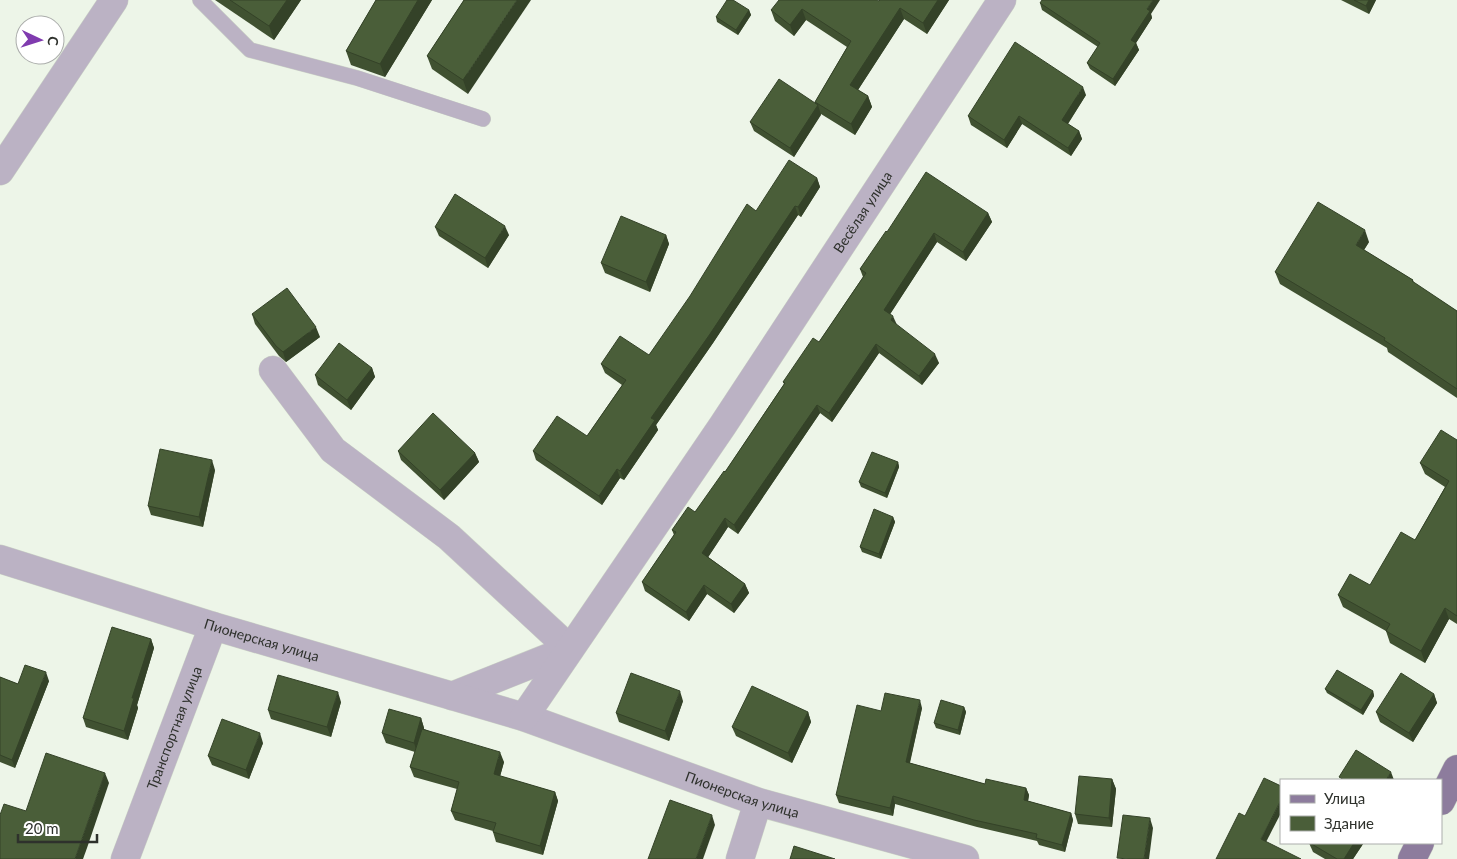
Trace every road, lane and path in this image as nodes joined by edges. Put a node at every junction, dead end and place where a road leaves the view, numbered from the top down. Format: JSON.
{"nodes":[{"id":1,"x":114,"y":0,"type":"edge"},
{"id":2,"x":200,"y":0,"type":"edge"},
{"id":3,"x":1002,"y":0,"type":"edge"},
{"id":4,"x":483,"y":118,"type":"dead end"},
{"id":5,"x":0,"y":170,"type":"edge"},
{"id":6,"x":273,"y":370,"type":"dead end"},
{"id":7,"x":0,"y":559,"type":"edge"},
{"id":8,"x":213,"y":626,"type":"junction"},
{"id":9,"x":570,"y":649,"type":"junction"},
{"id":10,"x":452,"y":696,"type":"junction"},
{"id":11,"x":524,"y":718,"type":"junction"},
{"id":12,"x":1457,"y":769,"type":"edge"},
{"id":13,"x":1442,"y":799,"type":"edge"},
{"id":14,"x":758,"y":802,"type":"junction"},
{"id":15,"x":1420,"y":844,"type":"edge"},
{"id":16,"x":125,"y":859,"type":"edge"},
{"id":17,"x":740,"y":859,"type":"edge"},
{"id":18,"x":965,"y":859,"type":"edge"},
{"id":19,"x":1412,"y":859,"type":"edge"}],
"edges":[{"from":1,"to":5,"type":"street"},
{"from":2,"to":4,"type":"lane"},
{"from":3,"to":9,"type":"street","name":"Весёлая улица"},
{"from":6,"to":9,"type":"street"},
{"from":7,"to":8,"type":"street","name":"Пионерская улица"},
{"from":8,"to":10,"type":"street","name":"Пионерская улица"},
{"from":8,"to":16,"type":"street","name":"Транспортная улица"},
{"from":9,"to":10,"type":"street"},
{"from":9,"to":11,"type":"street"},
{"from":10,"to":11,"type":"street","name":"Пионерская улица"},
{"from":11,"to":14,"type":"street","name":"Пионерская улица"},
{"from":12,"to":13,"type":"main road"},
{"from":14,"to":17,"type":"street"},
{"from":14,"to":18,"type":"street","name":"Пионерская улица"},
{"from":15,"to":19,"type":"main road"}]}
